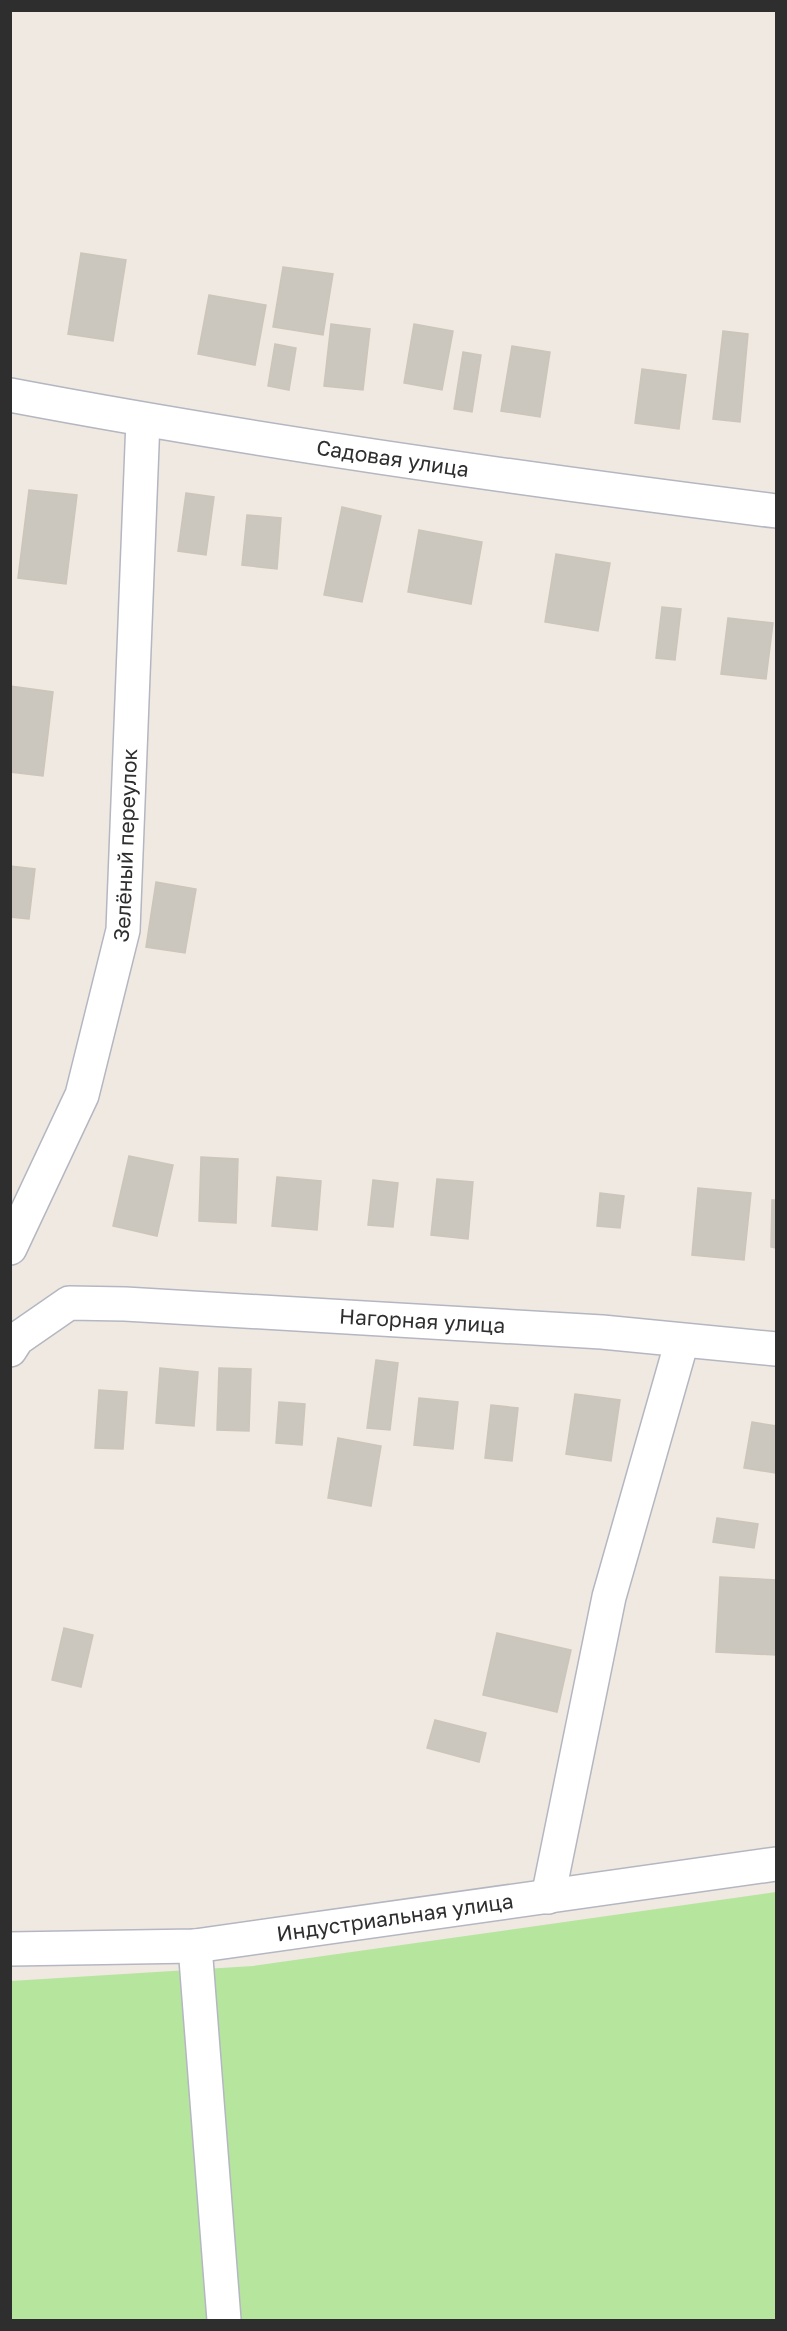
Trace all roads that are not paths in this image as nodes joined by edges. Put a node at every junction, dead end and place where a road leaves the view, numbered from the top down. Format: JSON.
{"nodes":[{"id":1,"x":10,"y":395,"type":"edge"},
{"id":2,"x":143,"y":420,"type":"junction"},
{"id":3,"x":777,"y":511,"type":"edge"},
{"id":4,"x":10,"y":1248,"type":"edge"},
{"id":5,"x":682,"y":1341,"type":"junction"},
{"id":6,"x":777,"y":1349,"type":"edge"},
{"id":7,"x":10,"y":1350,"type":"edge"},
{"id":8,"x":777,"y":1864,"type":"edge"},
{"id":9,"x":548,"y":1897,"type":"junction"},
{"id":10,"x":195,"y":1946,"type":"junction"},
{"id":11,"x":10,"y":1949,"type":"edge"},
{"id":12,"x":224,"y":2320,"type":"edge"}],
"edges":[{"from":1,"to":2,"type":"street","name":"Садовая улица"},
{"from":2,"to":3,"type":"street","name":"Садовая улица"},
{"from":2,"to":4,"type":"street","name":"Зелёный переулок"},
{"from":5,"to":6,"type":"street","name":"Нагорная улица"},
{"from":5,"to":7,"type":"street","name":"Нагорная улица"},
{"from":5,"to":9,"type":"street"},
{"from":8,"to":9,"type":"street","name":"Индустриальная улица"},
{"from":9,"to":10,"type":"street","name":"Индустриальная улица"},
{"from":10,"to":11,"type":"street","name":"Индустриальная улица"},
{"from":10,"to":12,"type":"street"}]}
